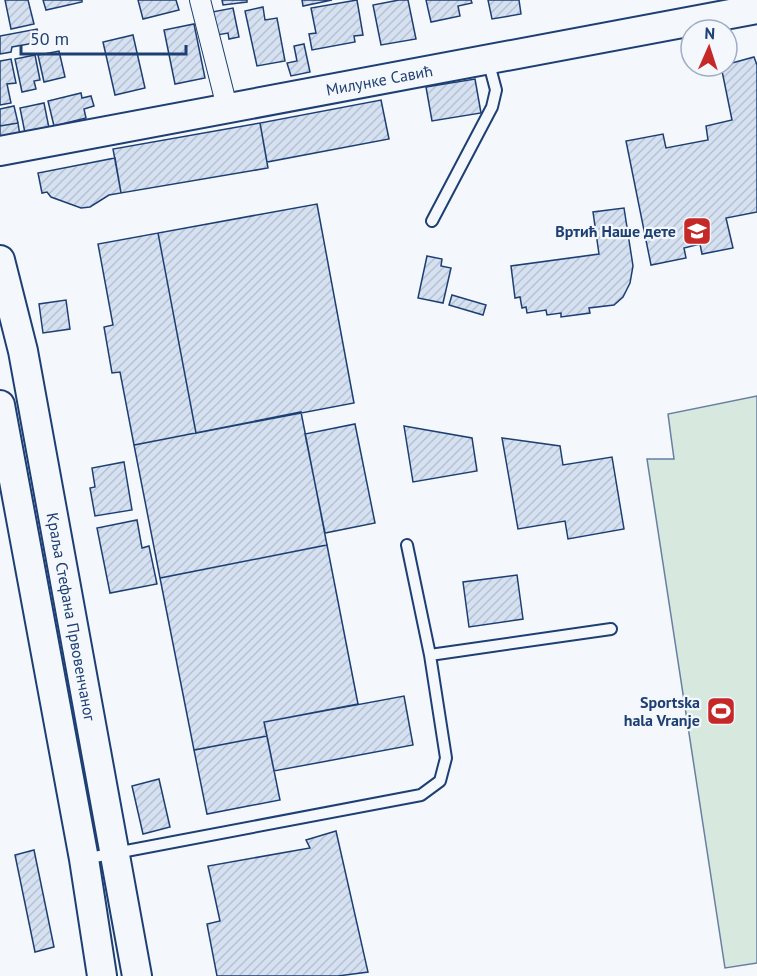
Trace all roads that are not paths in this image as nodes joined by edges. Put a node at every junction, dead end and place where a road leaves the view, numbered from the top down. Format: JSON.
{"nodes":[{"id":1,"x":200,"y":0,"type":"edge"},
{"id":2,"x":757,"y":9,"type":"edge"},
{"id":3,"x":488,"y":60,"type":"junction"},
{"id":4,"x":227,"y":107,"type":"junction"},
{"id":5,"x":0,"y":151,"type":"edge"},
{"id":6,"x":432,"y":221,"type":"dead end"},
{"id":7,"x":0,"y":260,"type":"edge"},
{"id":8,"x":11,"y":353,"type":"edge"},
{"id":9,"x":0,"y":405,"type":"edge"},
{"id":10,"x":408,"y":545,"type":"dead end"},
{"id":11,"x":611,"y":629,"type":"dead end"},
{"id":12,"x":430,"y":655,"type":"junction"},
{"id":13,"x":115,"y":853,"type":"junction"},
{"id":14,"x":84,"y":859,"type":"junction"},
{"id":15,"x":102,"y":976,"type":"edge"},
{"id":16,"x":137,"y":976,"type":"edge"}],
"edges":[{"from":1,"to":4,"type":"street"},
{"from":2,"to":3,"type":"street","name":"Милунке Савић"},
{"from":3,"to":4,"type":"street","name":"Милунке Савић"},
{"from":3,"to":6,"type":"lane"},
{"from":4,"to":5,"type":"street","name":"Милунке Савић"},
{"from":7,"to":8,"type":"street","name":"Краља Стефана Првовенчаног"},
{"from":8,"to":13,"type":"street","name":"Краља Стефана Првовенчаног"},
{"from":9,"to":14,"type":"street","name":"Краља Стефана Првовенчаног"},
{"from":10,"to":12,"type":"lane"},
{"from":11,"to":12,"type":"lane"},
{"from":12,"to":13,"type":"lane"},
{"from":13,"to":14,"type":"lane"},
{"from":13,"to":16,"type":"street","name":"Краља Стефана Првовенчаног"},
{"from":14,"to":15,"type":"street","name":"Краља Стефана Првовенчаног"}]}
